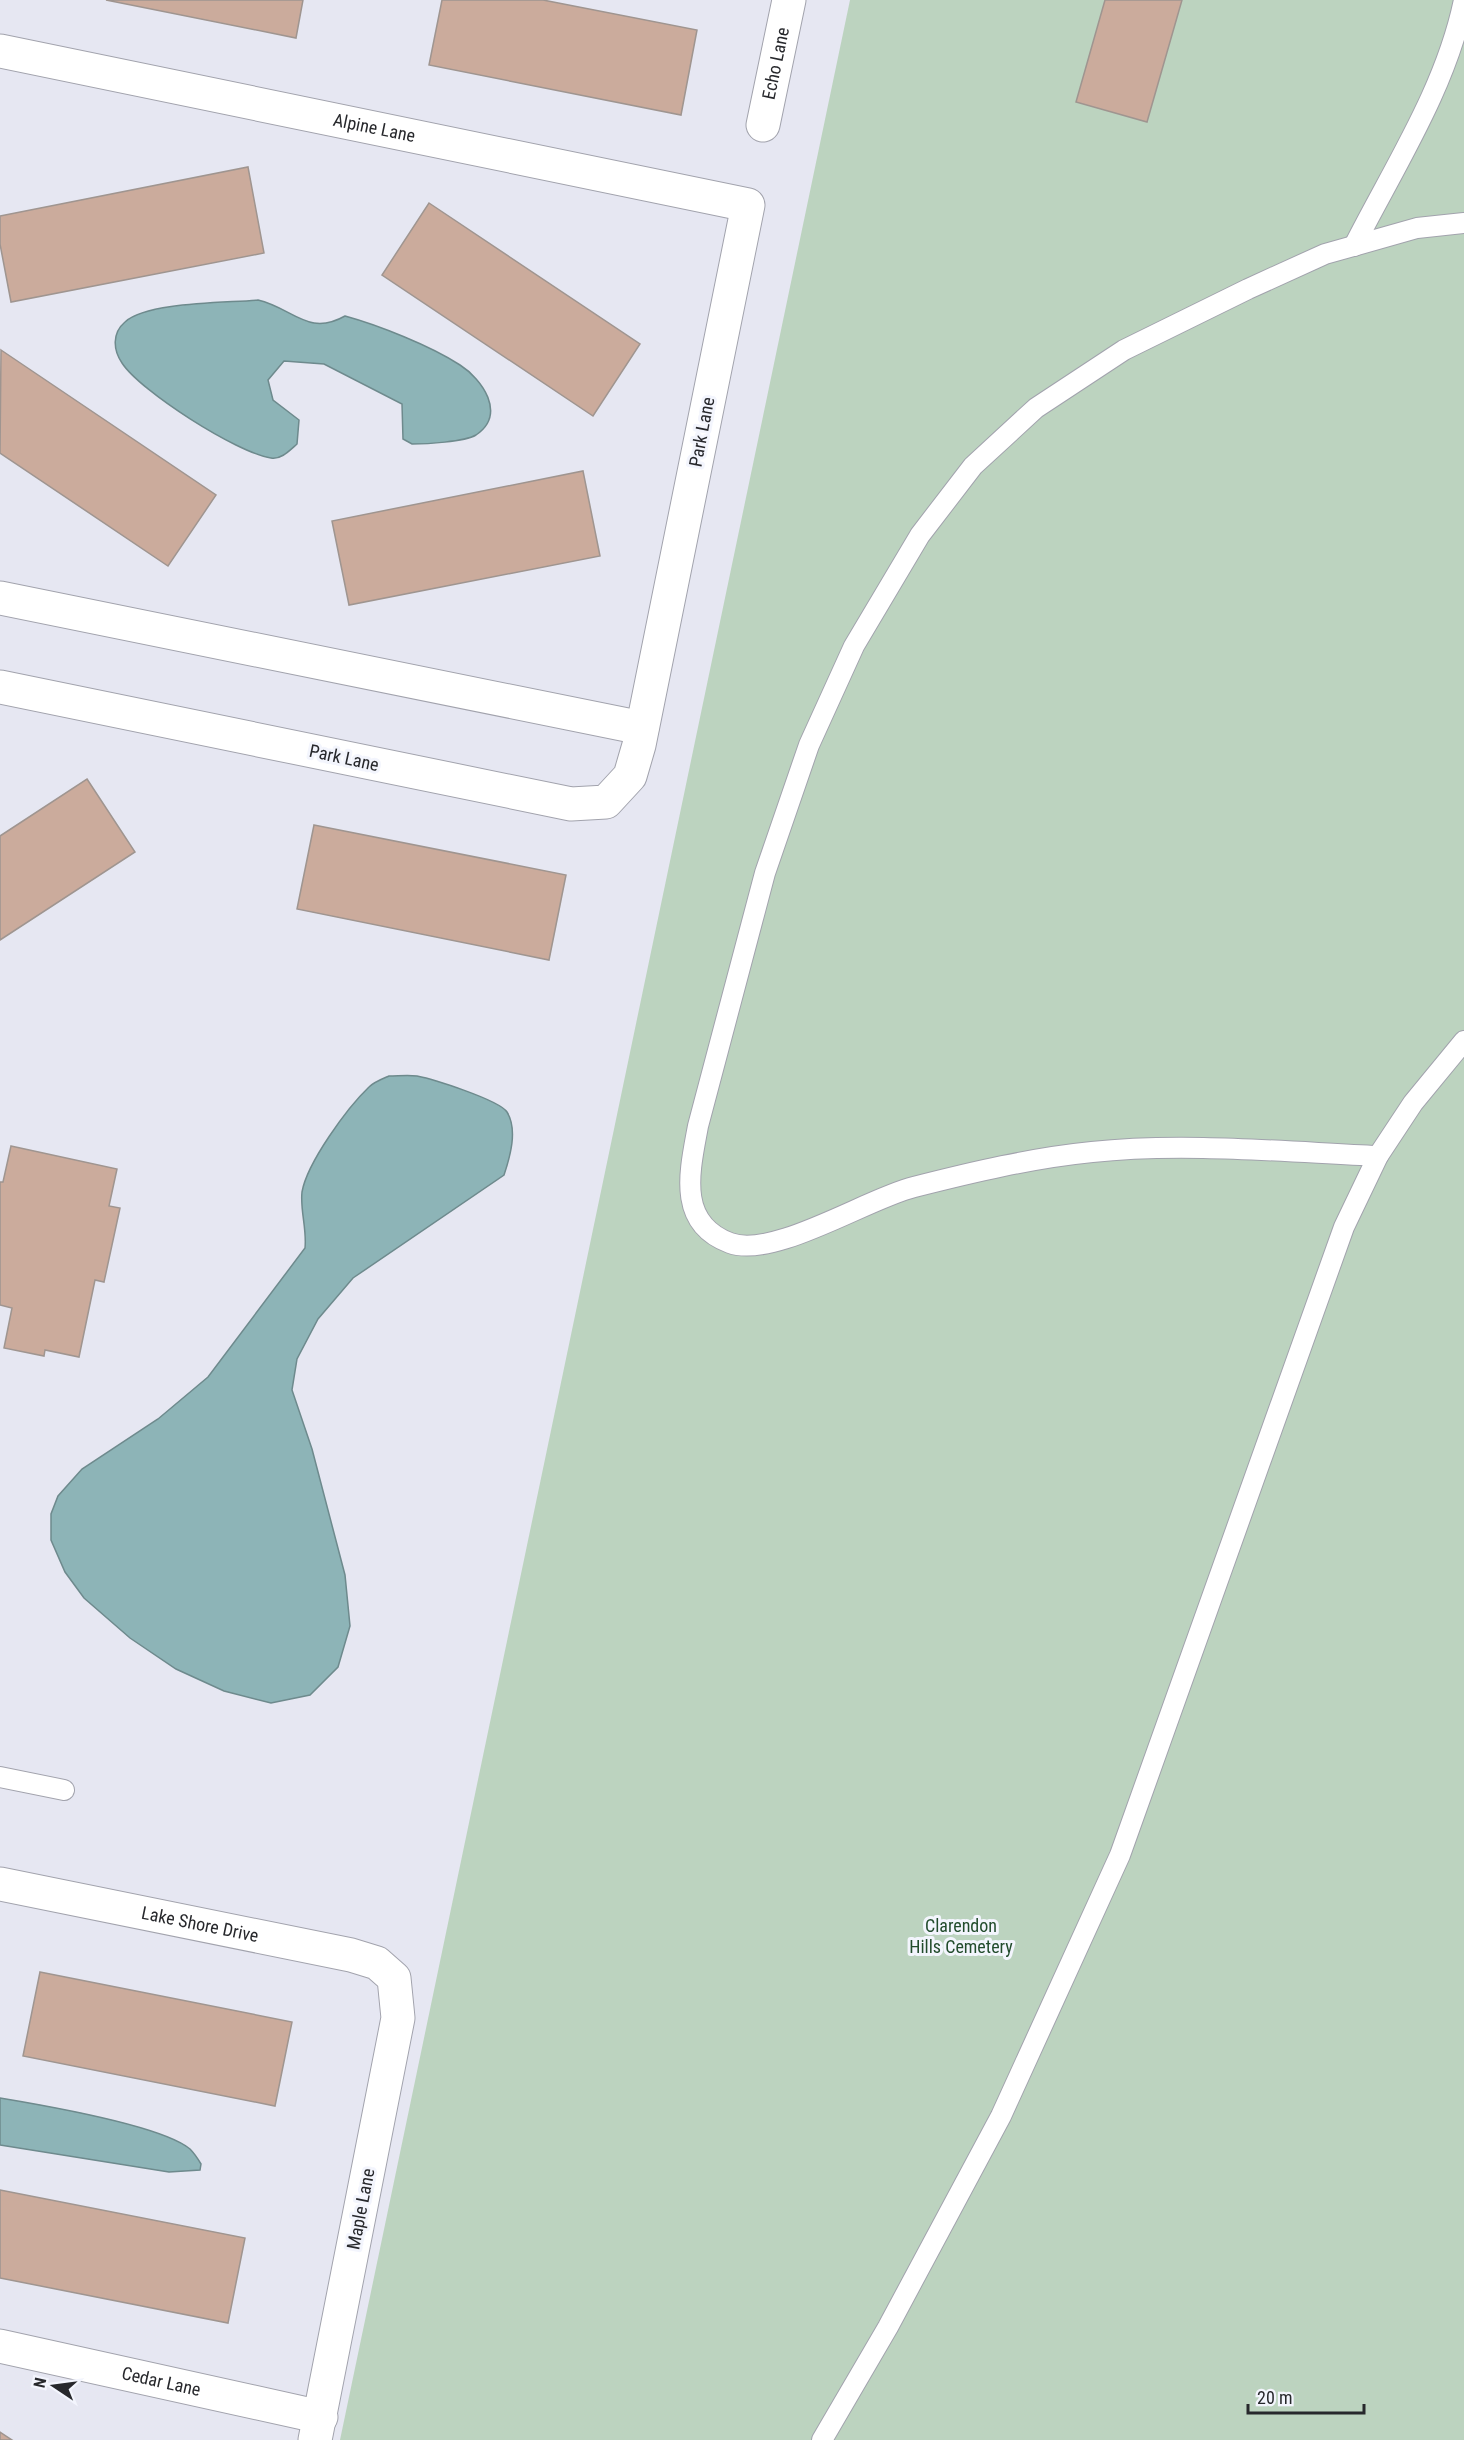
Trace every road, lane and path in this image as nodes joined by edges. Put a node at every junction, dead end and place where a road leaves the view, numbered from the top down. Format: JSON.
{"nodes":[{"id":1,"x":789,"y":0,"type":"edge"},
{"id":2,"x":1464,"y":0,"type":"edge"},
{"id":3,"x":0,"y":51,"type":"edge"},
{"id":4,"x":762,"y":125,"type":"dead end"},
{"id":5,"x":748,"y":205,"type":"joint"},
{"id":6,"x":1464,"y":223,"type":"edge"},
{"id":7,"x":1354,"y":246,"type":"junction"},
{"id":8,"x":0,"y":598,"type":"edge"},
{"id":9,"x":0,"y":687,"type":"edge"},
{"id":10,"x":642,"y":728,"type":"junction"},
{"id":11,"x":1464,"y":1041,"type":"edge"},
{"id":12,"x":1378,"y":1156,"type":"junction"},
{"id":13,"x":0,"y":1777,"type":"edge"},
{"id":14,"x":64,"y":1790,"type":"dead end"},
{"id":15,"x":0,"y":1884,"type":"edge"},
{"id":16,"x":394,"y":1978,"type":"joint"},
{"id":17,"x":0,"y":2346,"type":"edge"},
{"id":18,"x":318,"y":2429,"type":"edge"},
{"id":19,"x":822,"y":2440,"type":"edge"}],
"edges":[{"from":1,"to":4,"type":"street","name":"Echo Lane"},
{"from":2,"to":7,"type":"lane"},
{"from":3,"to":5,"type":"street","name":"Alpine Lane"},
{"from":5,"to":10,"type":"street","name":"Park Lane"},
{"from":6,"to":7,"type":"lane"},
{"from":7,"to":12,"type":"lane"},
{"from":8,"to":10,"type":"street"},
{"from":9,"to":10,"type":"street","name":"Park Lane"},
{"from":11,"to":12,"type":"lane"},
{"from":12,"to":19,"type":"lane"},
{"from":13,"to":14,"type":"lane"},
{"from":15,"to":16,"type":"street","name":"Lake Shore Drive"},
{"from":16,"to":18,"type":"street","name":"Maple Lane"},
{"from":17,"to":18,"type":"street","name":"Cedar Lane"}]}
